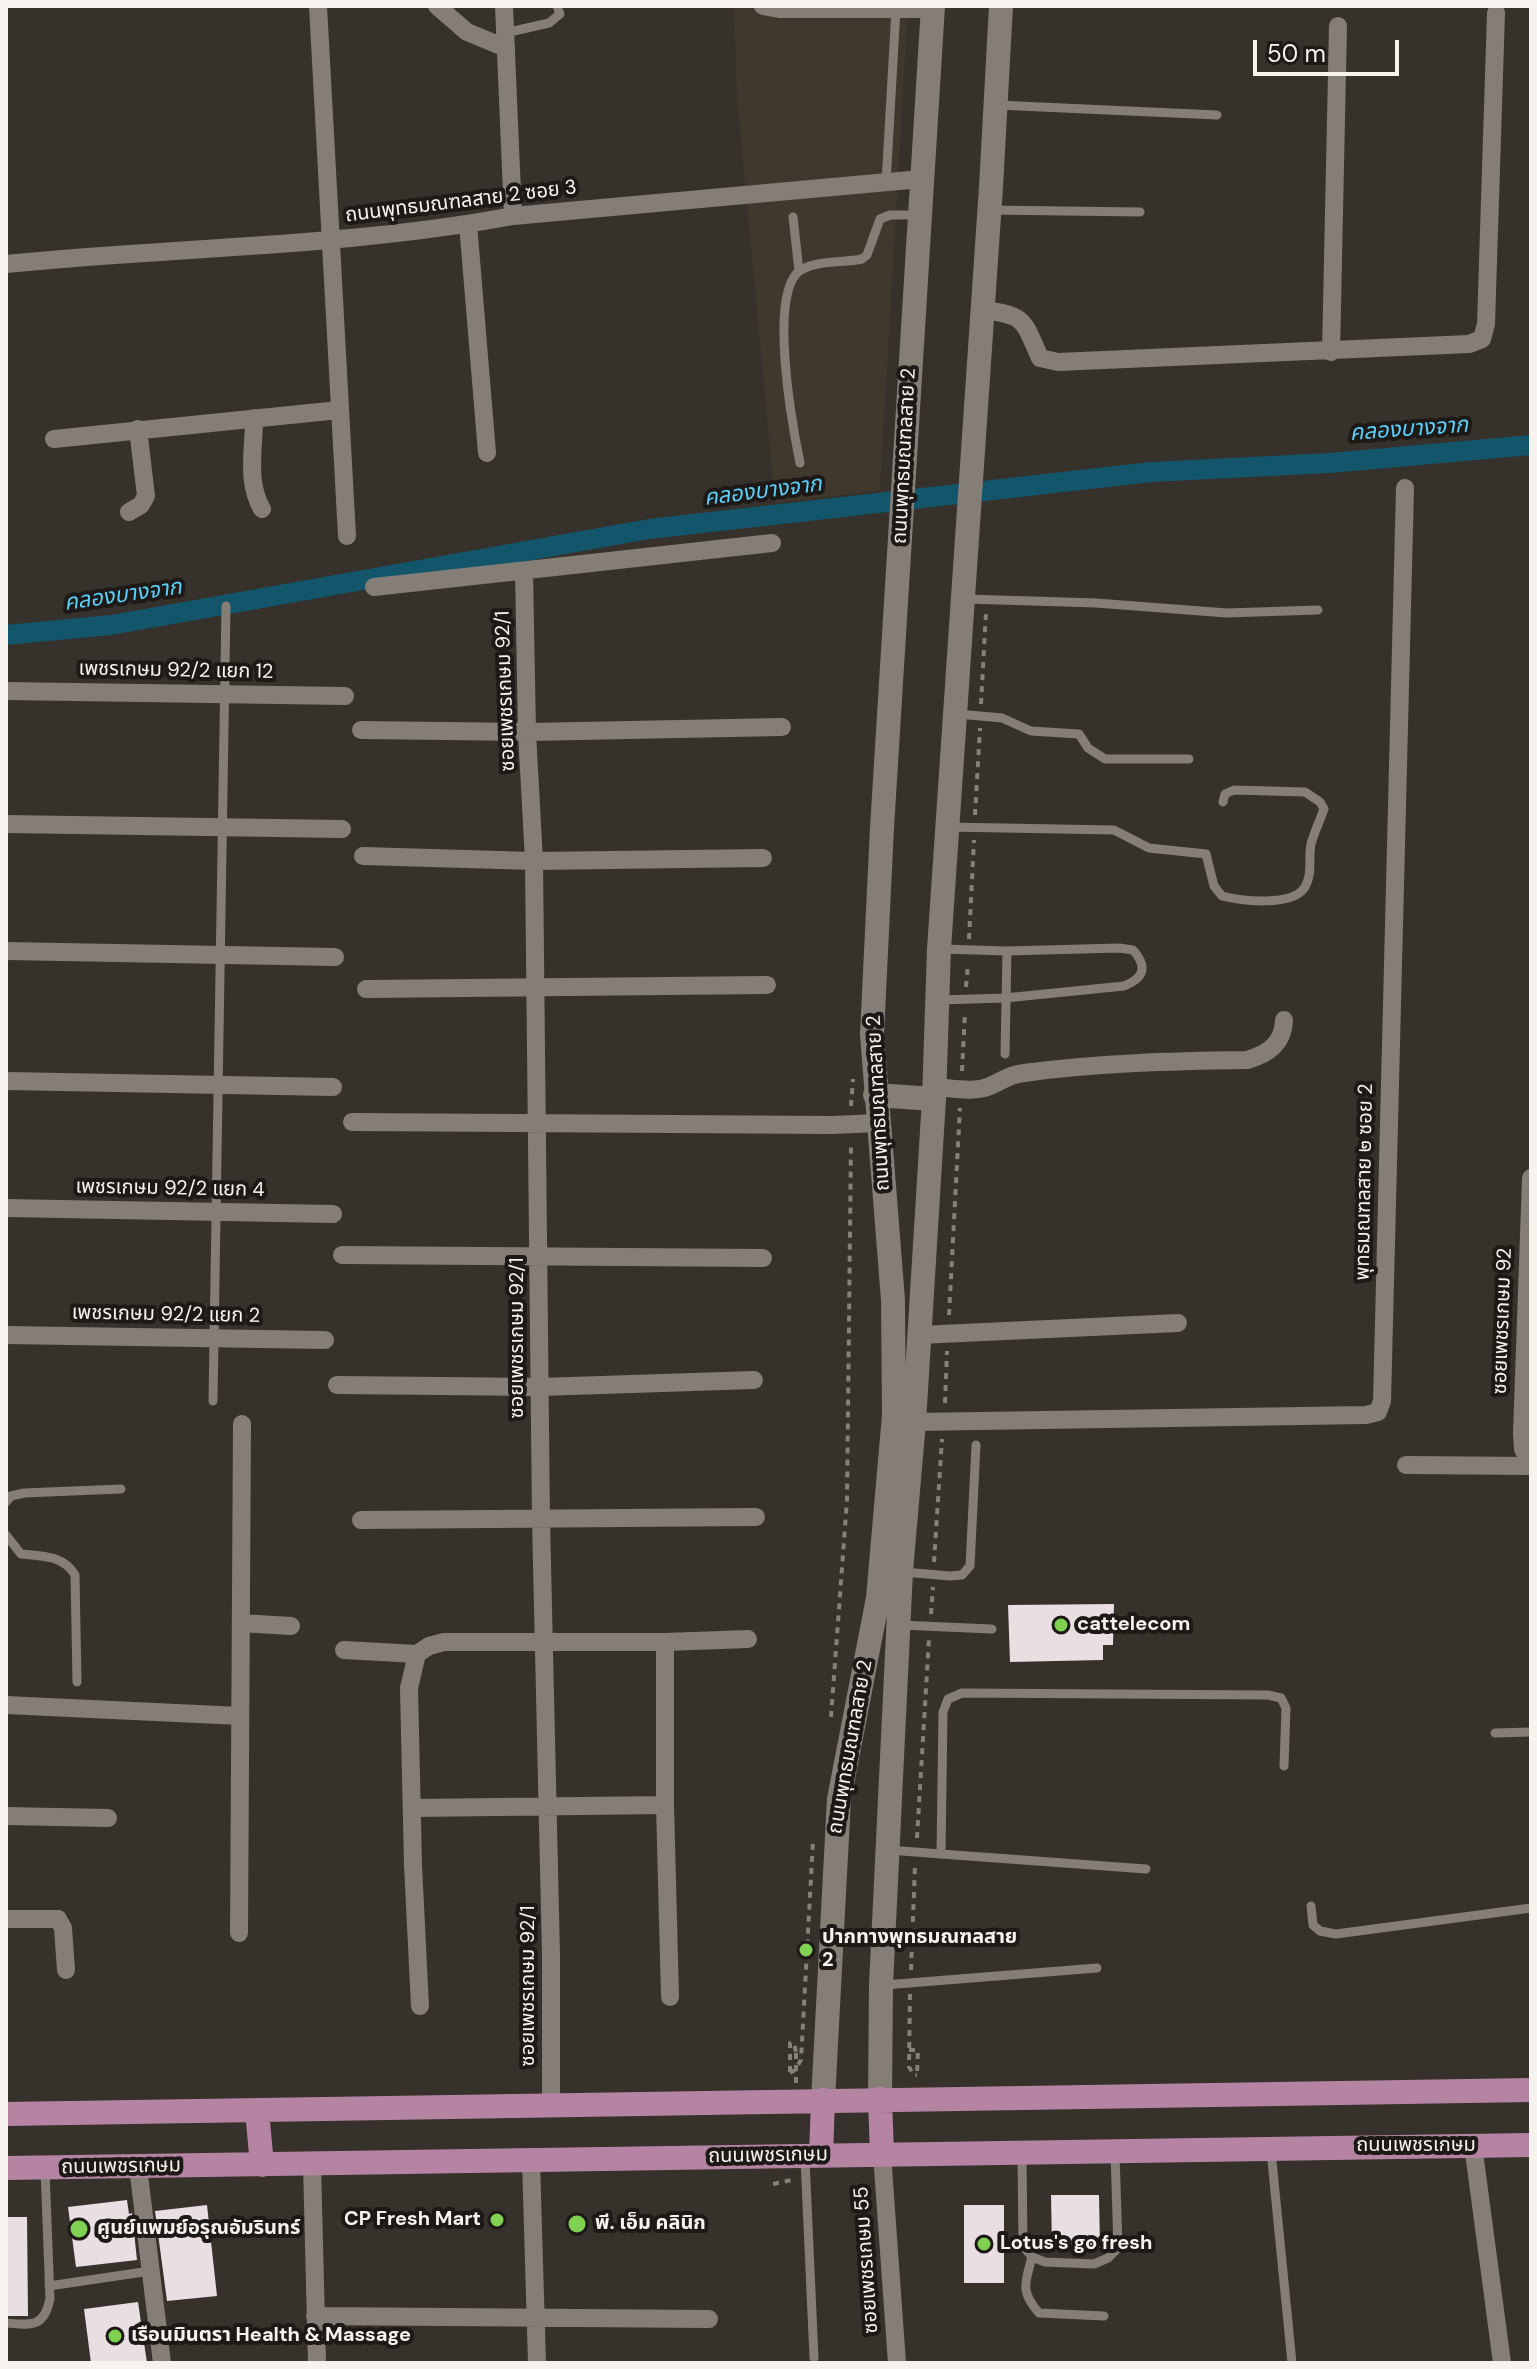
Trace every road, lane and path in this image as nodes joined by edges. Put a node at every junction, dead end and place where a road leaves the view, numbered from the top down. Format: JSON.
{"nodes":[{"id":1,"x":318,"y":6,"type":"edge"},
{"id":2,"x":437,"y":6,"type":"edge"},
{"id":3,"x":504,"y":6,"type":"edge"},
{"id":4,"x":557,"y":6,"type":"edge"},
{"id":5,"x":763,"y":6,"type":"edge"},
{"id":6,"x":1001,"y":6,"type":"edge"},
{"id":7,"x":933,"y":7,"type":"edge"},
{"id":8,"x":896,"y":9,"type":"junction"},
{"id":9,"x":1496,"y":13,"type":"dead end"},
{"id":10,"x":1338,"y":26,"type":"dead end"},
{"id":11,"x":506,"y":41,"type":"junction"},
{"id":12,"x":996,"y":105,"type":"junction"},
{"id":13,"x":1217,"y":115,"type":"dead end"},
{"id":14,"x":921,"y":179,"type":"junction"},
{"id":15,"x":886,"y":183,"type":"junction"},
{"id":16,"x":990,"y":210,"type":"junction"},
{"id":17,"x":1140,"y":212,"type":"dead end"},
{"id":18,"x":919,"y":215,"type":"junction"},
{"id":19,"x":513,"y":216,"type":"junction"},
{"id":20,"x":793,"y":217,"type":"dead end"},
{"id":21,"x":468,"y":224,"type":"junction"},
{"id":22,"x":329,"y":239,"type":"junction"},
{"id":23,"x":6,"y":264,"type":"edge"},
{"id":24,"x":799,"y":271,"type":"junction"},
{"id":25,"x":983,"y":310,"type":"junction"},
{"id":26,"x":1331,"y":352,"type":"junction"},
{"id":27,"x":339,"y":410,"type":"junction"},
{"id":28,"x":254,"y":418,"type":"junction"},
{"id":29,"x":138,"y":429,"type":"junction"},
{"id":30,"x":54,"y":439,"type":"dead end"},
{"id":31,"x":487,"y":453,"type":"dead end"},
{"id":32,"x":800,"y":463,"type":"dead end"},
{"id":33,"x":1405,"y":488,"type":"dead end"},
{"id":34,"x":262,"y":509,"type":"dead end"},
{"id":35,"x":129,"y":512,"type":"dead end"},
{"id":36,"x":347,"y":536,"type":"dead end"},
{"id":37,"x":772,"y":543,"type":"dead end"},
{"id":38,"x":524,"y":571,"type":"junction"},
{"id":39,"x":374,"y":587,"type":"dead end"},
{"id":40,"x":964,"y":592,"type":"junction"},
{"id":41,"x":226,"y":606,"type":"dead end"},
{"id":42,"x":1318,"y":610,"type":"dead end"},
{"id":43,"x":6,"y":691,"type":"edge"},
{"id":44,"x":225,"y":694,"type":"junction"},
{"id":45,"x":345,"y":696,"type":"dead end"},
{"id":46,"x":955,"y":714,"type":"junction"},
{"id":47,"x":782,"y":727,"type":"dead end"},
{"id":48,"x":361,"y":730,"type":"dead end"},
{"id":49,"x":527,"y":732,"type":"junction"},
{"id":50,"x":1189,"y":759,"type":"dead end"},
{"id":51,"x":1223,"y":802,"type":"dead end"},
{"id":52,"x":6,"y":824,"type":"edge"},
{"id":53,"x":223,"y":826,"type":"junction"},
{"id":54,"x":947,"y":827,"type":"junction"},
{"id":55,"x":342,"y":829,"type":"dead end"},
{"id":56,"x":363,"y":856,"type":"dead end"},
{"id":57,"x":763,"y":858,"type":"dead end"},
{"id":58,"x":534,"y":861,"type":"junction"},
{"id":59,"x":939,"y":949,"type":"junction"},
{"id":60,"x":6,"y":951,"type":"edge"},
{"id":61,"x":1007,"y":951,"type":"junction"},
{"id":62,"x":221,"y":955,"type":"junction"},
{"id":63,"x":335,"y":957,"type":"dead end"},
{"id":64,"x":767,"y":985,"type":"dead end"},
{"id":65,"x":535,"y":988,"type":"junction"},
{"id":66,"x":366,"y":989,"type":"dead end"},
{"id":67,"x":1005,"y":998,"type":"junction"},
{"id":68,"x":937,"y":1000,"type":"junction"},
{"id":69,"x":1284,"y":1020,"type":"dead end"},
{"id":70,"x":1005,"y":1054,"type":"dead end"},
{"id":71,"x":6,"y":1081,"type":"edge"},
{"id":72,"x":218,"y":1084,"type":"junction"},
{"id":73,"x":333,"y":1087,"type":"dead end"},
{"id":74,"x":934,"y":1093,"type":"junction"},
{"id":75,"x":875,"y":1095,"type":"junction"},
{"id":76,"x":851,"y":1116,"type":"junction"},
{"id":77,"x":352,"y":1122,"type":"dead end"},
{"id":78,"x":878,"y":1123,"type":"junction"},
{"id":79,"x":537,"y":1125,"type":"junction"},
{"id":80,"x":1531,"y":1178,"type":"edge"},
{"id":81,"x":6,"y":1208,"type":"edge"},
{"id":82,"x":217,"y":1212,"type":"junction"},
{"id":83,"x":333,"y":1214,"type":"dead end"},
{"id":84,"x":342,"y":1255,"type":"dead end"},
{"id":85,"x":540,"y":1257,"type":"junction"},
{"id":86,"x":763,"y":1258,"type":"dead end"},
{"id":87,"x":1178,"y":1323,"type":"dead end"},
{"id":88,"x":6,"y":1335,"type":"edge"},
{"id":89,"x":919,"y":1335,"type":"junction"},
{"id":90,"x":215,"y":1337,"type":"junction"},
{"id":91,"x":325,"y":1340,"type":"dead end"},
{"id":92,"x":754,"y":1380,"type":"dead end"},
{"id":93,"x":337,"y":1385,"type":"dead end"},
{"id":94,"x":540,"y":1387,"type":"junction"},
{"id":95,"x":213,"y":1401,"type":"dead end"},
{"id":96,"x":914,"y":1422,"type":"junction"},
{"id":97,"x":242,"y":1424,"type":"dead end"},
{"id":98,"x":976,"y":1445,"type":"dead end"},
{"id":99,"x":1531,"y":1464,"type":"edge"},
{"id":100,"x":1406,"y":1465,"type":"dead end"},
{"id":101,"x":121,"y":1489,"type":"dead end"},
{"id":102,"x":6,"y":1502,"type":"edge"},
{"id":103,"x":756,"y":1517,"type":"dead end"},
{"id":104,"x":361,"y":1520,"type":"dead end"},
{"id":105,"x":541,"y":1520,"type":"junction"},
{"id":106,"x":6,"y":1535,"type":"edge"},
{"id":107,"x":901,"y":1571,"type":"junction"},
{"id":108,"x":241,"y":1623,"type":"junction"},
{"id":109,"x":899,"y":1625,"type":"junction"},
{"id":110,"x":291,"y":1626,"type":"dead end"},
{"id":111,"x":992,"y":1629,"type":"dead end"},
{"id":112,"x":748,"y":1639,"type":"dead end"},
{"id":113,"x":544,"y":1642,"type":"junction"},
{"id":114,"x":665,"y":1642,"type":"junction"},
{"id":115,"x":344,"y":1650,"type":"dead end"},
{"id":116,"x":417,"y":1654,"type":"junction"},
{"id":117,"x":77,"y":1682,"type":"dead end"},
{"id":118,"x":6,"y":1705,"type":"edge"},
{"id":119,"x":240,"y":1716,"type":"junction"},
{"id":120,"x":830,"y":1728,"type":"dead end"},
{"id":121,"x":1531,"y":1732,"type":"edge"},
{"id":122,"x":1495,"y":1733,"type":"dead end"},
{"id":123,"x":1284,"y":1766,"type":"dead end"},
{"id":124,"x":665,"y":1805,"type":"junction"},
{"id":125,"x":549,"y":1807,"type":"junction"},
{"id":126,"x":414,"y":1808,"type":"junction"},
{"id":127,"x":6,"y":1816,"type":"edge"},
{"id":128,"x":108,"y":1818,"type":"dead end"},
{"id":129,"x":886,"y":1850,"type":"junction"},
{"id":130,"x":941,"y":1854,"type":"junction"},
{"id":131,"x":1146,"y":1869,"type":"dead end"},
{"id":132,"x":1311,"y":1906,"type":"dead end"},
{"id":133,"x":1531,"y":1908,"type":"edge"},
{"id":134,"x":6,"y":1919,"type":"edge"},
{"id":135,"x":239,"y":1933,"type":"dead end"},
{"id":136,"x":1097,"y":1968,"type":"dead end"},
{"id":137,"x":66,"y":1970,"type":"dead end"},
{"id":138,"x":881,"y":1985,"type":"junction"},
{"id":139,"x":670,"y":1997,"type":"dead end"},
{"id":140,"x":420,"y":2006,"type":"dead end"},
{"id":141,"x":918,"y":2050,"type":"dead end"},
{"id":142,"x":796,"y":2052,"type":"dead end"},
{"id":143,"x":790,"y":2073,"type":"dead end"},
{"id":144,"x":917,"y":2075,"type":"dead end"},
{"id":145,"x":1531,"y":2090,"type":"edge"},
{"id":146,"x":880,"y":2099,"type":"junction"},
{"id":147,"x":823,"y":2100,"type":"junction"},
{"id":148,"x":551,"y":2106,"type":"junction"},
{"id":149,"x":257,"y":2111,"type":"junction"},
{"id":150,"x":6,"y":2114,"type":"edge"},
{"id":151,"x":1473,"y":2145,"type":"junction"},
{"id":152,"x":1531,"y":2145,"type":"edge"},
{"id":153,"x":1271,"y":2147,"type":"junction"},
{"id":154,"x":1115,"y":2149,"type":"junction"},
{"id":155,"x":1022,"y":2151,"type":"junction"},
{"id":156,"x":882,"y":2154,"type":"junction"},
{"id":157,"x":813,"y":2155,"type":"junction"},
{"id":158,"x":531,"y":2161,"type":"junction"},
{"id":159,"x":312,"y":2164,"type":"junction"},
{"id":160,"x":262,"y":2165,"type":"junction"},
{"id":161,"x":138,"y":2167,"type":"junction"},
{"id":162,"x":6,"y":2168,"type":"edge"},
{"id":163,"x":45,"y":2168,"type":"junction"},
{"id":164,"x":797,"y":2179,"type":"dead end"},
{"id":165,"x":773,"y":2184,"type":"dead end"},
{"id":166,"x":1032,"y":2257,"type":"junction"},
{"id":167,"x":150,"y":2271,"type":"junction"},
{"id":168,"x":49,"y":2286,"type":"junction"},
{"id":169,"x":315,"y":2316,"type":"junction"},
{"id":170,"x":1104,"y":2316,"type":"dead end"},
{"id":171,"x":536,"y":2318,"type":"junction"},
{"id":172,"x":709,"y":2319,"type":"dead end"},
{"id":173,"x":6,"y":2323,"type":"edge"},
{"id":174,"x":814,"y":2358,"type":"dead end"},
{"id":175,"x":162,"y":2363,"type":"edge"},
{"id":176,"x":317,"y":2363,"type":"edge"},
{"id":177,"x":537,"y":2363,"type":"edge"},
{"id":178,"x":897,"y":2363,"type":"edge"},
{"id":179,"x":1292,"y":2363,"type":"edge"},
{"id":180,"x":1502,"y":2363,"type":"edge"}],
"edges":[{"from":1,"to":22,"type":"street"},
{"from":2,"to":11,"type":"street"},
{"from":3,"to":11,"type":"street"},
{"from":4,"to":11,"type":"lane"},
{"from":5,"to":8,"type":"street"},
{"from":6,"to":12,"type":"main road","name":"ถนนพุทธมณฑลสาย 2"},
{"from":7,"to":8,"type":"street"},
{"from":7,"to":14,"type":"main road","name":"ถนนพุทธมณฑลสาย 2"},
{"from":8,"to":15,"type":"lane"},
{"from":9,"to":26,"type":"street"},
{"from":10,"to":26,"type":"street"},
{"from":11,"to":19,"type":"street"},
{"from":12,"to":13,"type":"lane"},
{"from":12,"to":16,"type":"main road","name":"ถนนพุทธมณฑลสาย 2"},
{"from":14,"to":15,"type":"street","name":"ถนนพุทธมณฑลสาย 2 ซอย 3"},
{"from":14,"to":18,"type":"main road","name":"ถนนพุทธมณฑลสาย 2"},
{"from":15,"to":19,"type":"street","name":"ถนนพุทธมณฑลสาย 2 ซอย 3"},
{"from":16,"to":17,"type":"lane"},
{"from":16,"to":25,"type":"main road","name":"ถนนพุทธมณฑลสาย 2"},
{"from":18,"to":24,"type":"lane"},
{"from":18,"to":75,"type":"main road","name":"ถนนพุทธมณฑลสาย 2"},
{"from":19,"to":21,"type":"street","name":"ถนนพุทธมณฑลสาย 2 ซอย 3"},
{"from":20,"to":24,"type":"lane"},
{"from":21,"to":22,"type":"street","name":"ถนนพุทธมณฑลสาย 2 ซอย 3"},
{"from":21,"to":31,"type":"street"},
{"from":22,"to":23,"type":"street","name":"ถนนพุทธมณฑลสาย 2 ซอย 3"},
{"from":22,"to":27,"type":"street"},
{"from":24,"to":32,"type":"lane"},
{"from":25,"to":26,"type":"street"},
{"from":25,"to":40,"type":"main road","name":"ถนนพุทธมณฑลสาย 2"},
{"from":27,"to":28,"type":"street"},
{"from":27,"to":36,"type":"street"},
{"from":28,"to":29,"type":"street"},
{"from":28,"to":34,"type":"street"},
{"from":29,"to":30,"type":"street"},
{"from":29,"to":35,"type":"street"},
{"from":33,"to":96,"type":"street","name":"พุทธมณฑลสาย ๒ ซอย 2"},
{"from":37,"to":38,"type":"street"},
{"from":38,"to":39,"type":"street"},
{"from":38,"to":49,"type":"street","name":"ซอยเพชรเกษม 92/1"},
{"from":40,"to":42,"type":"lane"},
{"from":40,"to":46,"type":"main road","name":"ถนนพุทธมณฑลสาย 2"},
{"from":41,"to":44,"type":"lane"},
{"from":43,"to":44,"type":"street","name":"เพชรเกษม 92/2 แยก 12"},
{"from":44,"to":45,"type":"street","name":"เพชรเกษม 92/2 แยก 12"},
{"from":44,"to":53,"type":"lane"},
{"from":46,"to":50,"type":"lane"},
{"from":46,"to":54,"type":"main road","name":"ถนนพุทธมณฑลสาย 2"},
{"from":47,"to":49,"type":"street"},
{"from":48,"to":49,"type":"street"},
{"from":49,"to":58,"type":"street","name":"ซอยเพชรเกษม 92/1"},
{"from":51,"to":54,"type":"lane"},
{"from":52,"to":53,"type":"street"},
{"from":53,"to":55,"type":"street"},
{"from":53,"to":62,"type":"lane"},
{"from":54,"to":59,"type":"main road","name":"ถนนพุทธมณฑลสาย 2"},
{"from":56,"to":58,"type":"street"},
{"from":57,"to":58,"type":"street"},
{"from":58,"to":65,"type":"street","name":"ซอยเพชรเกษม 92/1"},
{"from":59,"to":61,"type":"lane"},
{"from":59,"to":68,"type":"main road","name":"ถนนพุทธมณฑลสาย 2"},
{"from":60,"to":62,"type":"street"},
{"from":61,"to":67,"type":"lane"},
{"from":61,"to":67,"type":"lane"},
{"from":62,"to":63,"type":"street"},
{"from":62,"to":72,"type":"lane"},
{"from":64,"to":65,"type":"street"},
{"from":65,"to":66,"type":"street"},
{"from":65,"to":79,"type":"street","name":"ซอยเพชรเกษม 92/1"},
{"from":67,"to":68,"type":"lane"},
{"from":67,"to":70,"type":"lane"},
{"from":68,"to":74,"type":"main road","name":"ถนนพุทธมณฑลสาย 2"},
{"from":69,"to":74,"type":"street"},
{"from":71,"to":72,"type":"street"},
{"from":72,"to":73,"type":"street"},
{"from":72,"to":82,"type":"lane"},
{"from":74,"to":75,"type":"main road"},
{"from":74,"to":89,"type":"main road","name":"ถนนพุทธมณฑลสาย 2"},
{"from":75,"to":78,"type":"main road","name":"ถนนพุทธมณฑลสาย 2"},
{"from":76,"to":78,"type":"street"},
{"from":76,"to":79,"type":"street"},
{"from":76,"to":120,"type":"path"},
{"from":77,"to":79,"type":"street"},
{"from":78,"to":147,"type":"main road","name":"ถนนพุทธมณฑลสาย 2"},
{"from":79,"to":85,"type":"street","name":"ซอยเพชรเกษม 92/1"},
{"from":80,"to":99,"type":"street","name":"ซอยเพชรเกษม 92"},
{"from":81,"to":82,"type":"street","name":"เพชรเกษม 92/2 แยก 4"},
{"from":82,"to":83,"type":"street","name":"เพชรเกษม 92/2 แยก 4"},
{"from":82,"to":90,"type":"lane"},
{"from":84,"to":85,"type":"street"},
{"from":85,"to":86,"type":"street"},
{"from":85,"to":94,"type":"street","name":"ซอยเพชรเกษม 92/1"},
{"from":87,"to":89,"type":"street"},
{"from":88,"to":90,"type":"street","name":"เพชรเกษม 92/2 แยก 2"},
{"from":89,"to":96,"type":"main road","name":"ถนนพุทธมณฑลสาย 2"},
{"from":90,"to":91,"type":"street","name":"เพชรเกษม 92/2 แยก 2"},
{"from":90,"to":95,"type":"lane"},
{"from":92,"to":94,"type":"street"},
{"from":93,"to":94,"type":"street"},
{"from":94,"to":105,"type":"street","name":"ซอยเพชรเกษม 92/1"},
{"from":96,"to":107,"type":"main road","name":"ถนนพุทธมณฑลสาย 2"},
{"from":97,"to":108,"type":"street"},
{"from":98,"to":107,"type":"lane"},
{"from":99,"to":100,"type":"street"},
{"from":101,"to":102,"type":"lane"},
{"from":103,"to":105,"type":"street"},
{"from":104,"to":105,"type":"street"},
{"from":105,"to":113,"type":"street","name":"ซอยเพชรเกษม 92/1"},
{"from":106,"to":117,"type":"lane"},
{"from":107,"to":109,"type":"main road","name":"ถนนพุทธมณฑลสาย 2"},
{"from":108,"to":110,"type":"street"},
{"from":108,"to":119,"type":"street"},
{"from":109,"to":111,"type":"lane"},
{"from":109,"to":129,"type":"main road","name":"ถนนพุทธมณฑลสาย 2"},
{"from":112,"to":114,"type":"street"},
{"from":113,"to":114,"type":"street"},
{"from":113,"to":116,"type":"street"},
{"from":113,"to":125,"type":"street","name":"ซอยเพชรเกษม 92/1"},
{"from":114,"to":124,"type":"street"},
{"from":115,"to":116,"type":"street"},
{"from":116,"to":126,"type":"street"},
{"from":118,"to":119,"type":"street"},
{"from":119,"to":135,"type":"street"},
{"from":121,"to":122,"type":"lane"},
{"from":123,"to":130,"type":"lane"},
{"from":124,"to":125,"type":"street"},
{"from":124,"to":139,"type":"street"},
{"from":125,"to":126,"type":"street"},
{"from":125,"to":148,"type":"street","name":"ซอยเพชรเกษม 92/1"},
{"from":126,"to":140,"type":"street"},
{"from":127,"to":128,"type":"street"},
{"from":129,"to":130,"type":"lane"},
{"from":129,"to":138,"type":"main road","name":"ถนนพุทธมณฑลสาย 2"},
{"from":130,"to":131,"type":"lane"},
{"from":132,"to":133,"type":"lane"},
{"from":134,"to":137,"type":"street"},
{"from":136,"to":138,"type":"lane"},
{"from":138,"to":146,"type":"main road","name":"ถนนพุทธมณฑลสาย 2"},
{"from":141,"to":144,"type":"path"},
{"from":142,"to":143,"type":"path"},
{"from":145,"to":146,"type":"main road"},
{"from":146,"to":147,"type":"main road"},
{"from":146,"to":156,"type":"main road"},
{"from":147,"to":148,"type":"main road"},
{"from":147,"to":157,"type":"main road"},
{"from":148,"to":149,"type":"main road"},
{"from":149,"to":150,"type":"main road"},
{"from":149,"to":160,"type":"main road"},
{"from":151,"to":152,"type":"main road","name":"ถนนเพชรเกษม"},
{"from":151,"to":153,"type":"main road","name":"ถนนเพชรเกษม"},
{"from":151,"to":180,"type":"street"},
{"from":153,"to":154,"type":"main road","name":"ถนนเพชรเกษม"},
{"from":153,"to":179,"type":"lane"},
{"from":154,"to":155,"type":"main road","name":"ถนนเพชรเกษม"},
{"from":154,"to":166,"type":"lane"},
{"from":155,"to":156,"type":"main road","name":"ถนนเพชรเกษม"},
{"from":155,"to":166,"type":"lane"},
{"from":156,"to":157,"type":"main road","name":"ถนนเพชรเกษม"},
{"from":156,"to":178,"type":"street","name":"ซอยเพชรเกษม 55"},
{"from":157,"to":158,"type":"main road","name":"ถนนเพชรเกษม"},
{"from":157,"to":174,"type":"lane"},
{"from":158,"to":159,"type":"main road","name":"ถนนเพชรเกษม"},
{"from":158,"to":171,"type":"street"},
{"from":159,"to":160,"type":"main road","name":"ถนนเพชรเกษม"},
{"from":159,"to":169,"type":"street"},
{"from":160,"to":161,"type":"main road","name":"ถนนเพชรเกษม"},
{"from":161,"to":163,"type":"main road","name":"ถนนเพชรเกษม"},
{"from":161,"to":167,"type":"street"},
{"from":162,"to":163,"type":"main road","name":"ถนนเพชรเกษม"},
{"from":163,"to":168,"type":"lane"},
{"from":164,"to":165,"type":"path"},
{"from":166,"to":170,"type":"lane"},
{"from":167,"to":168,"type":"lane"},
{"from":167,"to":175,"type":"street"},
{"from":168,"to":173,"type":"lane"},
{"from":169,"to":171,"type":"street"},
{"from":169,"to":176,"type":"street"},
{"from":171,"to":172,"type":"street"},
{"from":171,"to":177,"type":"street"}]}
